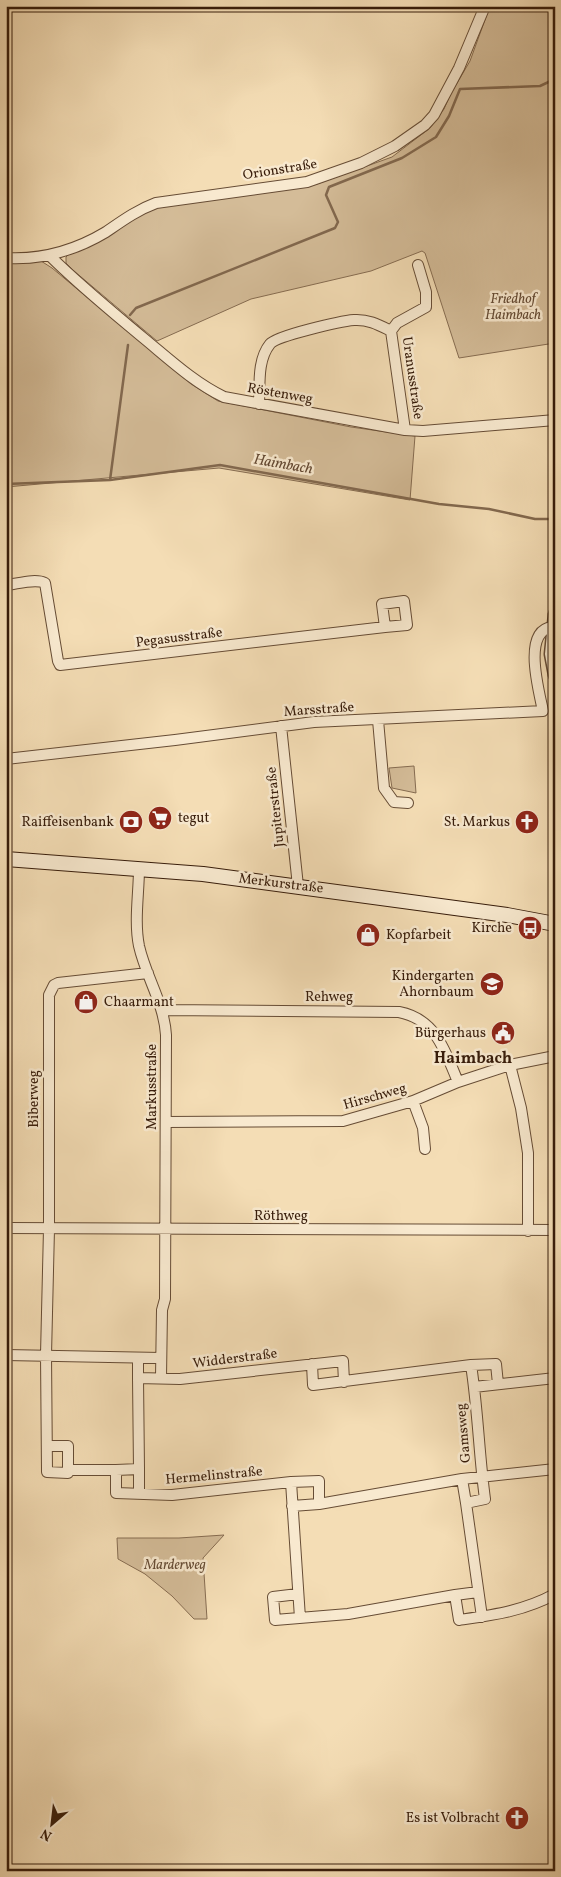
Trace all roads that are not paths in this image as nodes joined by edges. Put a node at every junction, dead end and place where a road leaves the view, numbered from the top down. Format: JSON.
{"nodes":[{"id":1,"x":485,"y":6,"type":"edge"},
{"id":2,"x":49,"y":255,"type":"junction"},
{"id":3,"x":6,"y":258,"type":"edge"},
{"id":4,"x":418,"y":265,"type":"dead end"},
{"id":5,"x":391,"y":331,"type":"junction"},
{"id":6,"x":259,"y":404,"type":"junction"},
{"id":7,"x":555,"y":420,"type":"edge"},
{"id":8,"x":405,"y":430,"type":"junction"},
{"id":9,"x":6,"y":585,"type":"edge"},
{"id":10,"x":555,"y":614,"type":"edge"},
{"id":11,"x":385,"y":627,"type":"dead end"},
{"id":12,"x":552,"y":627,"type":"junction"},
{"id":13,"x":555,"y":675,"type":"edge"},
{"id":14,"x":378,"y":720,"type":"junction"},
{"id":15,"x":281,"y":726,"type":"junction"},
{"id":16,"x":6,"y":759,"type":"edge"},
{"id":17,"x":408,"y":803,"type":"dead end"},
{"id":18,"x":6,"y":859,"type":"edge"},
{"id":19,"x":139,"y":868,"type":"junction"},
{"id":20,"x":298,"y":886,"type":"junction"},
{"id":21,"x":555,"y":924,"type":"edge"},
{"id":22,"x":148,"y":972,"type":"junction"},
{"id":23,"x":162,"y":1010,"type":"junction"},
{"id":24,"x":555,"y":1056,"type":"edge"},
{"id":25,"x":510,"y":1065,"type":"junction"},
{"id":26,"x":458,"y":1082,"type":"junction"},
{"id":27,"x":413,"y":1101,"type":"junction"},
{"id":28,"x":166,"y":1122,"type":"junction"},
{"id":29,"x":425,"y":1150,"type":"dead end"},
{"id":30,"x":6,"y":1228,"type":"edge"},
{"id":31,"x":49,"y":1229,"type":"junction"},
{"id":32,"x":165,"y":1229,"type":"junction"},
{"id":33,"x":555,"y":1230,"type":"edge"},
{"id":34,"x":528,"y":1231,"type":"junction"},
{"id":35,"x":6,"y":1355,"type":"edge"},
{"id":36,"x":46,"y":1355,"type":"junction"},
{"id":37,"x":138,"y":1358,"type":"junction"},
{"id":38,"x":160,"y":1358,"type":"junction"},
{"id":39,"x":312,"y":1364,"type":"junction"},
{"id":40,"x":471,"y":1365,"type":"junction"},
{"id":41,"x":161,"y":1377,"type":"junction"},
{"id":42,"x":138,"y":1378,"type":"junction"},
{"id":43,"x":555,"y":1378,"type":"edge"},
{"id":44,"x":344,"y":1382,"type":"junction"},
{"id":45,"x":498,"y":1384,"type":"junction"},
{"id":46,"x":474,"y":1387,"type":"junction"},
{"id":47,"x":47,"y":1446,"type":"junction"},
{"id":48,"x":139,"y":1469,"type":"junction"},
{"id":49,"x":555,"y":1469,"type":"edge"},
{"id":50,"x":68,"y":1470,"type":"junction"},
{"id":51,"x":116,"y":1470,"type":"junction"},
{"id":52,"x":482,"y":1477,"type":"junction"},
{"id":53,"x":462,"y":1479,"type":"junction"},
{"id":54,"x":290,"y":1482,"type":"junction"},
{"id":55,"x":139,"y":1493,"type":"junction"},
{"id":56,"x":466,"y":1502,"type":"junction"},
{"id":57,"x":319,"y":1504,"type":"junction"},
{"id":58,"x":292,"y":1506,"type":"junction"},
{"id":59,"x":478,"y":1592,"type":"junction"},
{"id":60,"x":298,"y":1594,"type":"junction"},
{"id":61,"x":555,"y":1594,"type":"edge"},
{"id":62,"x":455,"y":1595,"type":"junction"},
{"id":63,"x":482,"y":1617,"type":"junction"},
{"id":64,"x":300,"y":1618,"type":"junction"}],
"edges":[{"from":1,"to":2,"type":"street","name":"Orionstraße"},
{"from":2,"to":3,"type":"street","name":"Orionstraße"},
{"from":2,"to":6,"type":"street","name":"Röstenweg"},
{"from":4,"to":5,"type":"street","name":"Uranusstraße"},
{"from":5,"to":6,"type":"street","name":"Uranusstraße"},
{"from":5,"to":8,"type":"street","name":"Uranusstraße"},
{"from":6,"to":8,"type":"street","name":"Röstenweg"},
{"from":7,"to":8,"type":"street","name":"Röstenweg"},
{"from":9,"to":11,"type":"street","name":"Pegasusstraße"},
{"from":10,"to":12,"type":"street"},
{"from":12,"to":13,"type":"street"},
{"from":12,"to":14,"type":"street","name":"Marsstraße"},
{"from":14,"to":15,"type":"street","name":"Marsstraße"},
{"from":14,"to":17,"type":"street"},
{"from":15,"to":16,"type":"street","name":"Marsstraße"},
{"from":15,"to":20,"type":"street","name":"Jupiterstraße"},
{"from":18,"to":19,"type":"main road","name":"Merkurstraße"},
{"from":19,"to":20,"type":"main road","name":"Merkurstraße"},
{"from":19,"to":22,"type":"street","name":"Markusstraße"},
{"from":20,"to":21,"type":"main road","name":"Merkurstraße"},
{"from":22,"to":23,"type":"street","name":"Markusstraße"},
{"from":22,"to":31,"type":"street","name":"Biberweg"},
{"from":23,"to":26,"type":"street","name":"Rehweg"},
{"from":23,"to":28,"type":"street","name":"Markusstraße"},
{"from":24,"to":25,"type":"street","name":"Hirschweg"},
{"from":25,"to":26,"type":"street","name":"Hirschweg"},
{"from":25,"to":34,"type":"street"},
{"from":26,"to":27,"type":"street","name":"Hirschweg"},
{"from":27,"to":28,"type":"street","name":"Hirschweg"},
{"from":27,"to":29,"type":"street"},
{"from":28,"to":32,"type":"street","name":"Markusstraße"},
{"from":30,"to":31,"type":"street","name":"Röthweg"},
{"from":31,"to":32,"type":"street","name":"Röthweg"},
{"from":31,"to":36,"type":"street","name":"Biberweg"},
{"from":32,"to":34,"type":"street","name":"Röthweg"},
{"from":32,"to":38,"type":"street","name":"Markusstraße"},
{"from":33,"to":34,"type":"street","name":"Röthweg"},
{"from":35,"to":36,"type":"street"},
{"from":36,"to":37,"type":"street"},
{"from":36,"to":47,"type":"street"},
{"from":37,"to":38,"type":"street"},
{"from":37,"to":42,"type":"street"},
{"from":38,"to":41,"type":"street"},
{"from":39,"to":41,"type":"street","name":"Widderstraße"},
{"from":39,"to":44,"type":"street"},
{"from":39,"to":44,"type":"street","name":"Widderstraße"},
{"from":40,"to":44,"type":"street"},
{"from":40,"to":45,"type":"street"},
{"from":40,"to":46,"type":"street"},
{"from":41,"to":42,"type":"street","name":"Widderstraße"},
{"from":42,"to":48,"type":"street"},
{"from":43,"to":45,"type":"street"},
{"from":45,"to":46,"type":"street"},
{"from":46,"to":52,"type":"street","name":"Gamsweg"},
{"from":47,"to":50,"type":"street"},
{"from":47,"to":50,"type":"street"},
{"from":48,"to":51,"type":"street"},
{"from":48,"to":55,"type":"street"},
{"from":49,"to":52,"type":"street","name":"Gamsweg"},
{"from":50,"to":51,"type":"street"},
{"from":51,"to":55,"type":"street","name":"Hermelinstraße"},
{"from":52,"to":53,"type":"street","name":"Gamsweg"},
{"from":52,"to":56,"type":"street","name":"Gamsweg"},
{"from":53,"to":56,"type":"street","name":"Gamsweg"},
{"from":53,"to":57,"type":"street"},
{"from":54,"to":55,"type":"street","name":"Hermelinstraße"},
{"from":54,"to":57,"type":"street","name":"Hermelinstraße"},
{"from":54,"to":58,"type":"street"},
{"from":56,"to":59,"type":"street","name":"Gamsweg"},
{"from":57,"to":58,"type":"street"},
{"from":58,"to":60,"type":"street"},
{"from":59,"to":62,"type":"street"},
{"from":59,"to":63,"type":"street","name":"Gamsweg"},
{"from":60,"to":64,"type":"street"},
{"from":60,"to":64,"type":"street"},
{"from":61,"to":63,"type":"street"},
{"from":62,"to":63,"type":"street"},
{"from":62,"to":64,"type":"street"}]}
